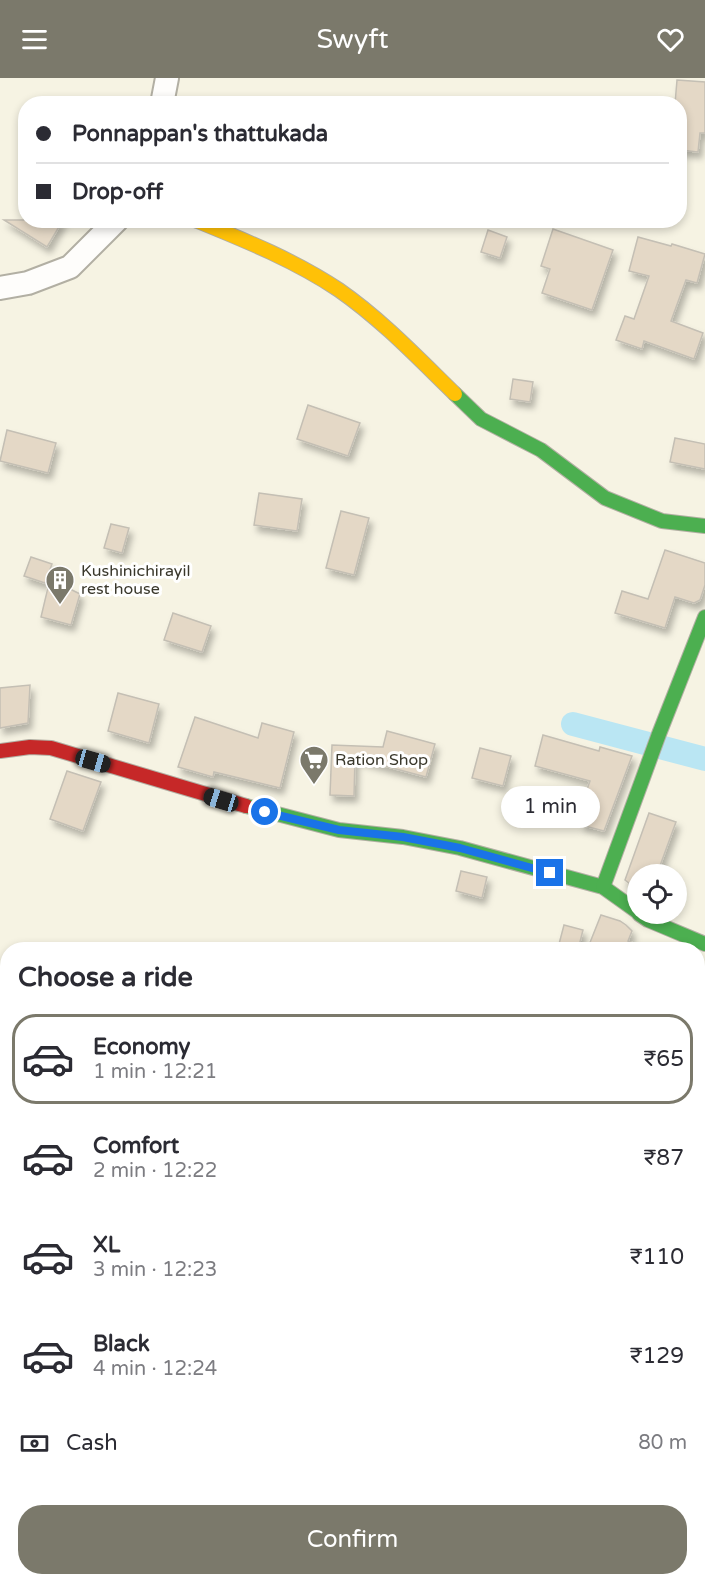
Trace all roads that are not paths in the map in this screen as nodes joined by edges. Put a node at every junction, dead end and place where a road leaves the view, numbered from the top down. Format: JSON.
{"nodes":[{"id":1,"x":167,"y":78,"type":"edge"},
{"id":2,"x":164,"y":96,"type":"edge"},
{"id":3,"x":109,"y":228,"type":"edge"},
{"id":4,"x":214,"y":228,"type":"edge"},
{"id":5,"x":0,"y":288,"type":"edge"},
{"id":6,"x":705,"y":526,"type":"edge"},
{"id":7,"x":705,"y":617,"type":"edge"},
{"id":8,"x":0,"y":751,"type":"edge"},
{"id":9,"x":603,"y":887,"type":"junction"},
{"id":10,"x":627,"y":905,"type":"edge"},
{"id":11,"x":658,"y":924,"type":"edge"},
{"id":12,"x":700,"y":942,"type":"edge"}],
"edges":[{"from":1,"to":2,"type":"street"},
{"from":3,"to":5,"type":"street"},
{"from":4,"to":6,"type":"street"},
{"from":7,"to":9,"type":"street"},
{"from":8,"to":9,"type":"street"},
{"from":9,"to":10,"type":"street"},
{"from":11,"to":12,"type":"street"}]}
